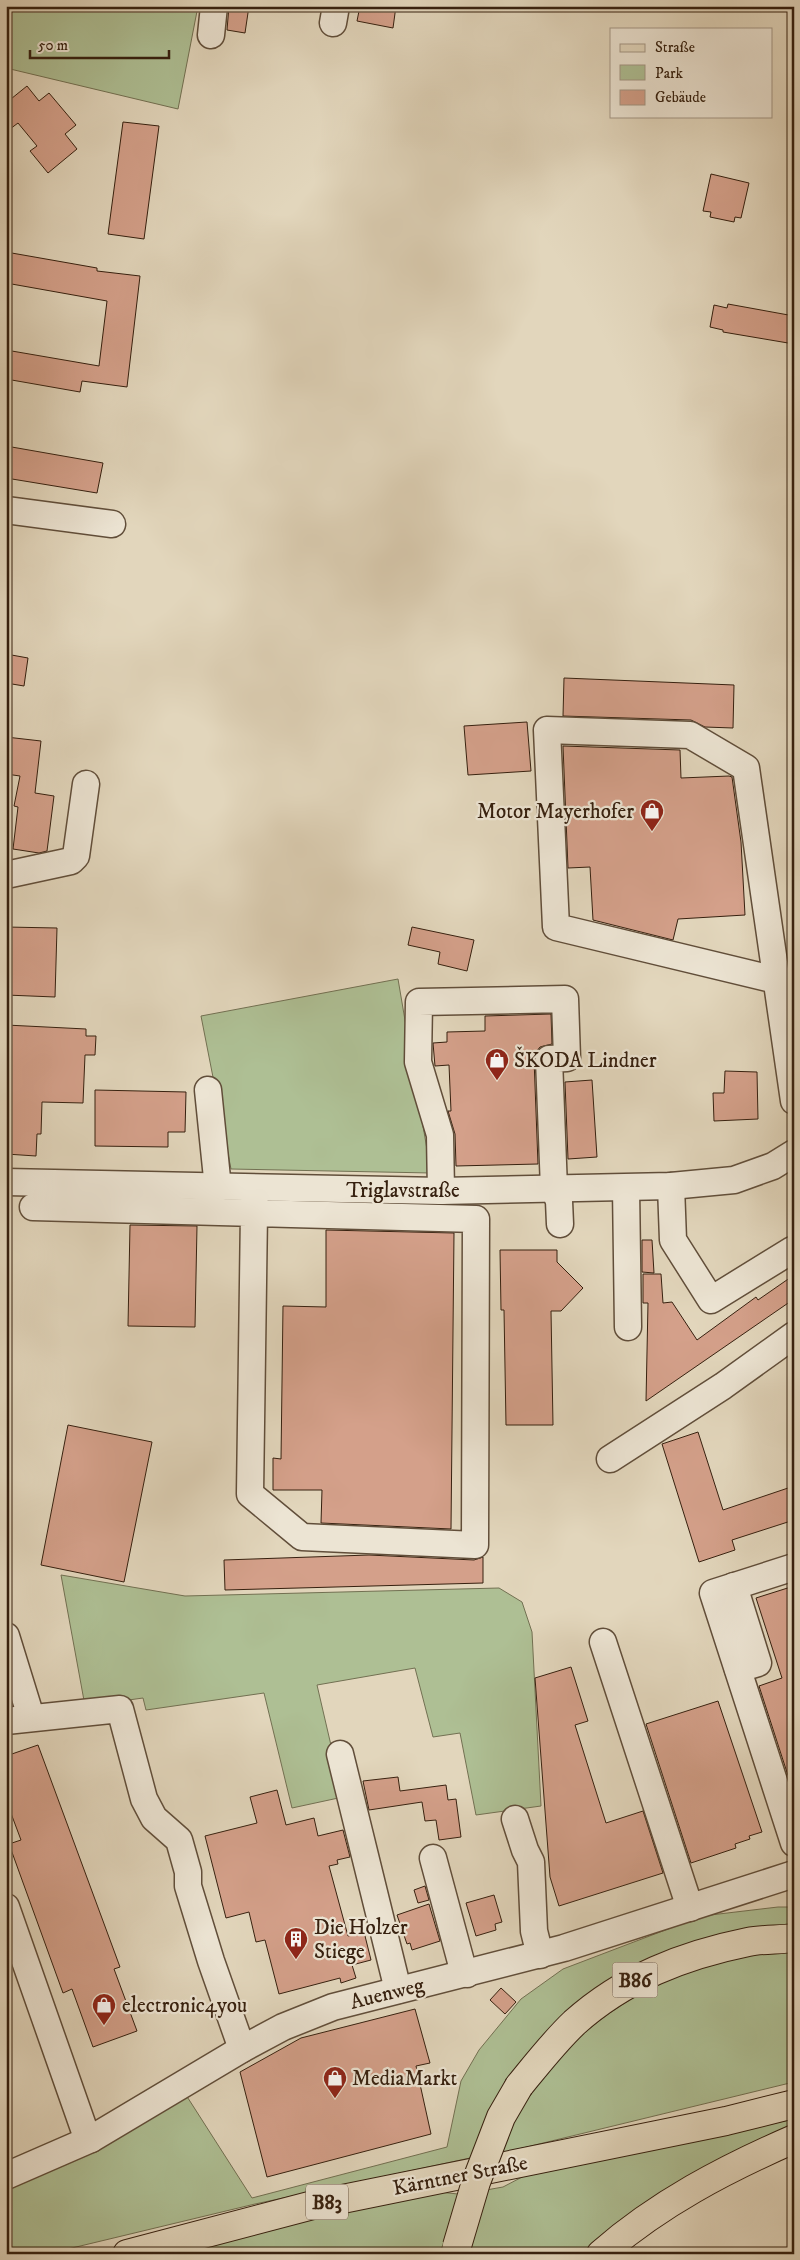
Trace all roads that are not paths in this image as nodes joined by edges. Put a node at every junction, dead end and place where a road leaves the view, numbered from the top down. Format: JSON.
{"nodes":[{"id":1,"x":214,"y":6,"type":"edge"},
{"id":2,"x":211,"y":35,"type":"dead end"},
{"id":3,"x":6,"y":510,"type":"edge"},
{"id":4,"x":112,"y":524,"type":"dead end"},
{"id":5,"x":86,"y":784,"type":"dead end"},
{"id":6,"x":6,"y":875,"type":"edge"},
{"id":7,"x":776,"y":980,"type":"junction"},
{"id":8,"x":208,"y":1090,"type":"dead end"},
{"id":9,"x":794,"y":1101,"type":"edge"},
{"id":10,"x":794,"y":1153,"type":"edge"},
{"id":11,"x":6,"y":1182,"type":"edge"},
{"id":12,"x":671,"y":1186,"type":"junction"},
{"id":13,"x":218,"y":1188,"type":"junction"},
{"id":14,"x":626,"y":1188,"type":"junction"},
{"id":15,"x":554,"y":1189,"type":"junction"},
{"id":16,"x":441,"y":1191,"type":"junction"},
{"id":17,"x":255,"y":1200,"type":"junction"},
{"id":18,"x":33,"y":1207,"type":"dead end"},
{"id":19,"x":560,"y":1224,"type":"dead end"},
{"id":20,"x":792,"y":1250,"type":"dead end"},
{"id":21,"x":628,"y":1327,"type":"dead end"},
{"id":22,"x":794,"y":1335,"type":"edge"},
{"id":23,"x":610,"y":1459,"type":"dead end"},
{"id":24,"x":794,"y":1567,"type":"edge"},
{"id":25,"x":6,"y":1636,"type":"edge"},
{"id":26,"x":603,"y":1642,"type":"dead end"},
{"id":27,"x":19,"y":1719,"type":"edge"},
{"id":28,"x":340,"y":1754,"type":"dead end"},
{"id":29,"x":515,"y":1818,"type":"dead end"},
{"id":30,"x":794,"y":1843,"type":"edge"},
{"id":31,"x":433,"y":1858,"type":"dead end"},
{"id":32,"x":794,"y":1874,"type":"edge"},
{"id":33,"x":6,"y":1907,"type":"edge"},
{"id":34,"x":690,"y":1908,"type":"junction"},
{"id":35,"x":791,"y":1939,"type":"edge"},
{"id":36,"x":540,"y":1955,"type":"junction"},
{"id":37,"x":466,"y":1974,"type":"junction"},
{"id":38,"x":398,"y":1990,"type":"junction"},
{"id":39,"x":242,"y":2049,"type":"junction"},
{"id":40,"x":794,"y":2089,"type":"edge"},
{"id":41,"x":794,"y":2104,"type":"edge"},
{"id":42,"x":726,"y":2121,"type":"junction"},
{"id":43,"x":91,"y":2139,"type":"junction"},
{"id":44,"x":794,"y":2139,"type":"edge"},
{"id":45,"x":6,"y":2176,"type":"edge"},
{"id":46,"x":456,"y":2250,"type":"edge"},
{"id":47,"x":127,"y":2254,"type":"edge"},
{"id":48,"x":601,"y":2254,"type":"edge"}],
"edges":[{"from":1,"to":2,"type":"street"},
{"from":3,"to":4,"type":"street"},
{"from":5,"to":6,"type":"street"},
{"from":7,"to":7,"type":"street"},
{"from":7,"to":9,"type":"street"},
{"from":8,"to":13,"type":"street"},
{"from":10,"to":12,"type":"street","name":"Triglavstraße"},
{"from":11,"to":13,"type":"street","name":"Triglavstraße"},
{"from":12,"to":14,"type":"street","name":"Triglavstraße"},
{"from":12,"to":20,"type":"street"},
{"from":13,"to":17,"type":"street","name":"Triglavstraße"},
{"from":14,"to":15,"type":"street","name":"Triglavstraße"},
{"from":14,"to":21,"type":"street"},
{"from":15,"to":16,"type":"street","name":"Triglavstraße"},
{"from":15,"to":16,"type":"street"},
{"from":15,"to":19,"type":"street"},
{"from":16,"to":17,"type":"street","name":"Triglavstraße"},
{"from":17,"to":17,"type":"street"},
{"from":17,"to":18,"type":"street"},
{"from":22,"to":23,"type":"street"},
{"from":24,"to":30,"type":"street"},
{"from":25,"to":27,"type":"street"},
{"from":26,"to":34,"type":"street"},
{"from":27,"to":39,"type":"street"},
{"from":28,"to":38,"type":"street"},
{"from":29,"to":36,"type":"street"},
{"from":31,"to":37,"type":"street"},
{"from":32,"to":34,"type":"street","name":"Auenweg"},
{"from":33,"to":43,"type":"street"},
{"from":34,"to":36,"type":"street","name":"Auenweg"},
{"from":35,"to":46,"type":"main road","number":"B86","bridge":true},
{"from":36,"to":37,"type":"street","name":"Auenweg"},
{"from":37,"to":38,"type":"street","name":"Auenweg"},
{"from":38,"to":39,"type":"street","name":"Auenweg"},
{"from":39,"to":43,"type":"street","name":"Auenweg"},
{"from":40,"to":42,"type":"main road"},
{"from":41,"to":42,"type":"main road","name":"Kärntner Straße","number":"B83"},
{"from":42,"to":47,"type":"main road","name":"Kärntner Straße","number":"B83"},
{"from":43,"to":45,"type":"street","name":"Auenweg"},
{"from":44,"to":48,"type":"main road"}]}
